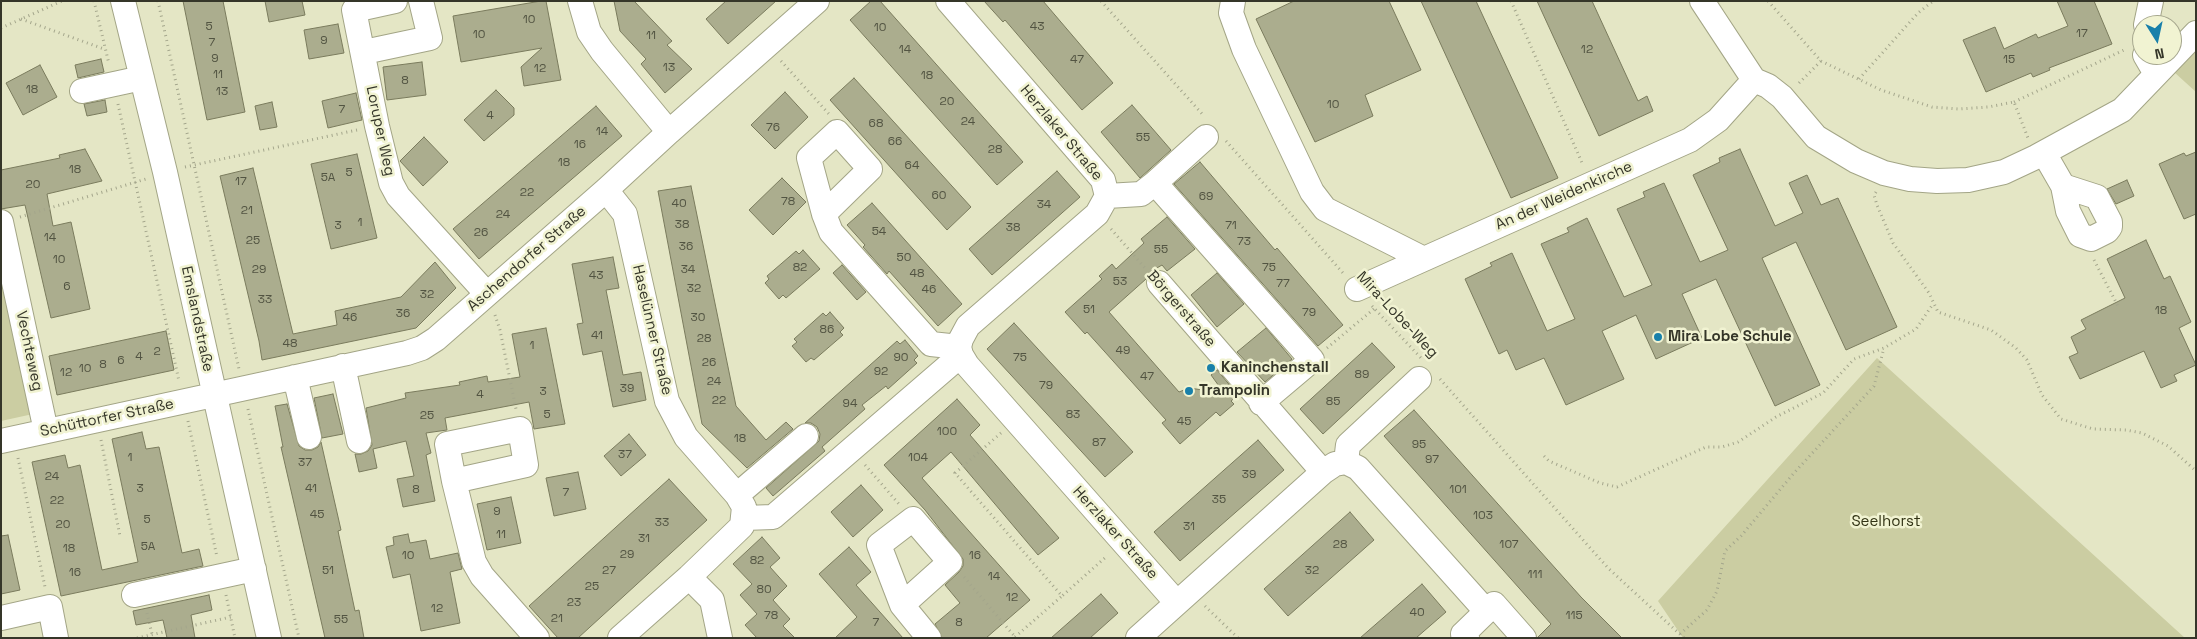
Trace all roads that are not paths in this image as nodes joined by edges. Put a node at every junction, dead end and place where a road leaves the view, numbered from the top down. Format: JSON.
{"nodes":[{"id":1,"x":123,"y":1,"type":"edge"},
{"id":2,"x":395,"y":1,"type":"edge"},
{"id":3,"x":421,"y":1,"type":"edge"},
{"id":4,"x":580,"y":1,"type":"edge"},
{"id":5,"x":817,"y":1,"type":"edge"},
{"id":6,"x":948,"y":1,"type":"edge"},
{"id":7,"x":1233,"y":1,"type":"edge"},
{"id":8,"x":1702,"y":1,"type":"edge"},
{"id":9,"x":2151,"y":1,"type":"edge"},
{"id":10,"x":2148,"y":15,"type":"edge"},
{"id":11,"x":2196,"y":33,"type":"edge"},
{"id":12,"x":2182,"y":40,"type":"edge"},
{"id":13,"x":364,"y":52,"type":"junction"},
{"id":14,"x":2141,"y":65,"type":"edge"},
{"id":15,"x":142,"y":78,"type":"junction"},
{"id":16,"x":1754,"y":80,"type":"junction"},
{"id":17,"x":82,"y":91,"type":"dead end"},
{"id":18,"x":669,"y":132,"type":"junction"},
{"id":19,"x":1212,"y":132,"type":"road end"},
{"id":20,"x":2040,"y":155,"type":"junction"},
{"id":21,"x":1155,"y":183,"type":"junction"},
{"id":22,"x":2063,"y":186,"type":"junction"},
{"id":23,"x":606,"y":190,"type":"junction"},
{"id":24,"x":1102,"y":205,"type":"junction"},
{"id":25,"x":824,"y":214,"type":"junction"},
{"id":26,"x":2,"y":222,"type":"edge"},
{"id":27,"x":1424,"y":259,"type":"junction"},
{"id":28,"x":7,"y":273,"type":"edge"},
{"id":29,"x":1159,"y":283,"type":"road end"},
{"id":30,"x":1358,"y":289,"type":"road end"},
{"id":31,"x":487,"y":294,"type":"junction"},
{"id":32,"x":960,"y":351,"type":"junction"},
{"id":33,"x":343,"y":366,"type":"junction"},
{"id":34,"x":1427,"y":372,"type":"road end"},
{"id":35,"x":295,"y":377,"type":"junction"},
{"id":36,"x":213,"y":394,"type":"junction"},
{"id":37,"x":1262,"y":403,"type":"junction"},
{"id":38,"x":46,"y":431,"type":"junction"},
{"id":39,"x":309,"y":436,"type":"dead end"},
{"id":40,"x":806,"y":436,"type":"dead end"},
{"id":41,"x":8,"y":440,"type":"edge"},
{"id":42,"x":359,"y":441,"type":"dead end"},
{"id":43,"x":1346,"y":462,"type":"junction"},
{"id":44,"x":1323,"y":472,"type":"junction"},
{"id":45,"x":454,"y":480,"type":"junction"},
{"id":46,"x":737,"y":495,"type":"junction"},
{"id":47,"x":744,"y":518,"type":"junction"},
{"id":48,"x":254,"y":569,"type":"junction"},
{"id":49,"x":689,"y":577,"type":"junction"},
{"id":50,"x":134,"y":594,"type":"dead end"},
{"id":51,"x":1184,"y":597,"type":"junction"},
{"id":52,"x":902,"y":605,"type":"junction"},
{"id":53,"x":1486,"y":611,"type":"junction"},
{"id":54,"x":1,"y":618,"type":"edge"},
{"id":55,"x":56,"y":638,"type":"edge"},
{"id":56,"x":268,"y":638,"type":"edge"},
{"id":57,"x":538,"y":638,"type":"edge"},
{"id":58,"x":620,"y":638,"type":"edge"},
{"id":59,"x":720,"y":638,"type":"edge"},
{"id":60,"x":929,"y":638,"type":"edge"},
{"id":61,"x":1138,"y":638,"type":"edge"},
{"id":62,"x":1467,"y":638,"type":"edge"},
{"id":63,"x":1524,"y":638,"type":"edge"}],
"edges":[{"from":1,"to":15,"type":"street","name":"Emslandstraße"},
{"from":2,"to":13,"type":"street","name":"Loruper Weg"},
{"from":3,"to":13,"type":"street"},
{"from":4,"to":18,"type":"street"},
{"from":5,"to":18,"type":"street"},
{"from":6,"to":24,"type":"street","name":"Herzlaker Straße"},
{"from":7,"to":27,"type":"street"},
{"from":8,"to":16,"type":"street"},
{"from":9,"to":10,"type":"street"},
{"from":11,"to":12,"type":"street"},
{"from":13,"to":31,"type":"street","name":"Loruper Weg"},
{"from":14,"to":20,"type":"street"},
{"from":15,"to":17,"type":"street"},
{"from":15,"to":36,"type":"street","name":"Emslandstraße"},
{"from":16,"to":20,"type":"street"},
{"from":16,"to":27,"type":"street","name":"An der Weidenkirche"},
{"from":18,"to":23,"type":"street","name":"Aschendorfer Straße"},
{"from":19,"to":21,"type":"street"},
{"from":20,"to":22,"type":"street"},
{"from":21,"to":24,"type":"street"},
{"from":21,"to":37,"type":"street"},
{"from":22,"to":22,"type":"street"},
{"from":23,"to":31,"type":"street","name":"Aschendorfer Straße"},
{"from":23,"to":46,"type":"street","name":"Haselünner Straße"},
{"from":24,"to":32,"type":"street"},
{"from":25,"to":25,"type":"street"},
{"from":25,"to":32,"type":"street"},
{"from":26,"to":28,"type":"street","name":"Vechteweg"},
{"from":27,"to":30,"type":"street","name":"An der Weidenkirche"},
{"from":28,"to":38,"type":"street","name":"Vechteweg"},
{"from":29,"to":37,"type":"street","name":"Börgerstraße"},
{"from":31,"to":33,"type":"street","name":"Aschendorfer Straße"},
{"from":32,"to":47,"type":"street"},
{"from":32,"to":51,"type":"street","name":"Herzlaker Straße"},
{"from":33,"to":35,"type":"street","name":"Aschendorfer Straße"},
{"from":33,"to":42,"type":"street"},
{"from":34,"to":43,"type":"street"},
{"from":35,"to":36,"type":"street","name":"Aschendorfer Straße"},
{"from":35,"to":39,"type":"street"},
{"from":36,"to":38,"type":"street","name":"Schüttorfer Straße"},
{"from":36,"to":48,"type":"street","name":"Emslandstraße"},
{"from":37,"to":44,"type":"street","name":"Börgerstraße"},
{"from":38,"to":41,"type":"street","name":"Schüttorfer Straße"},
{"from":40,"to":46,"type":"street"},
{"from":43,"to":44,"type":"street"},
{"from":43,"to":53,"type":"street"},
{"from":44,"to":51,"type":"street"},
{"from":45,"to":45,"type":"street"},
{"from":45,"to":57,"type":"street"},
{"from":46,"to":47,"type":"street","name":"Haselünner Straße"},
{"from":47,"to":49,"type":"street"},
{"from":48,"to":50,"type":"street"},
{"from":48,"to":56,"type":"street","name":"Emslandstraße"},
{"from":49,"to":58,"type":"street"},
{"from":49,"to":59,"type":"street"},
{"from":51,"to":61,"type":"street"},
{"from":52,"to":52,"type":"street"},
{"from":52,"to":60,"type":"street"},
{"from":53,"to":62,"type":"street"},
{"from":53,"to":63,"type":"street"},
{"from":54,"to":55,"type":"street"}]}
